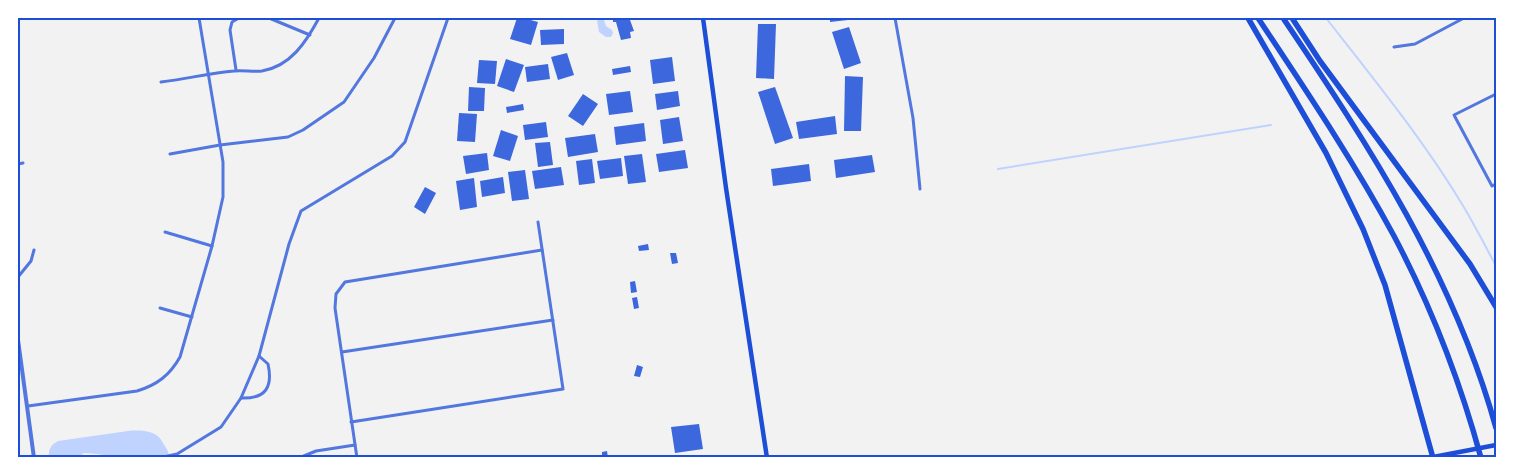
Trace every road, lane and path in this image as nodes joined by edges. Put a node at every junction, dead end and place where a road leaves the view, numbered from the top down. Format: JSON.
{"nodes":[{"id":1,"x":200,"y":18,"type":"edge"},
{"id":2,"x":239,"y":18,"type":"edge"},
{"id":3,"x":269,"y":18,"type":"edge"},
{"id":4,"x":320,"y":18,"type":"edge"},
{"id":5,"x":395,"y":18,"type":"edge"},
{"id":6,"x":448,"y":18,"type":"edge"},
{"id":7,"x":703,"y":18,"type":"edge"},
{"id":8,"x":895,"y":18,"type":"edge"},
{"id":9,"x":1248,"y":18,"type":"edge"},
{"id":10,"x":1258,"y":18,"type":"edge"},
{"id":11,"x":1283,"y":18,"type":"edge"},
{"id":12,"x":1292,"y":18,"type":"edge"},
{"id":13,"x":1464,"y":18,"type":"edge"},
{"id":14,"x":310,"y":35,"type":"junction"},
{"id":15,"x":1394,"y":47,"type":"dead end"},
{"id":16,"x":236,"y":70,"type":"junction"},
{"id":17,"x":209,"y":75,"type":"junction"},
{"id":18,"x":161,"y":82,"type":"dead end"},
{"id":19,"x":1496,"y":94,"type":"edge"},
{"id":20,"x":220,"y":145,"type":"junction"},
{"id":21,"x":170,"y":154,"type":"dead end"},
{"id":22,"x":23,"y":163,"type":"dead end"},
{"id":23,"x":18,"y":164,"type":"edge"},
{"id":24,"x":1496,"y":184,"type":"edge"},
{"id":25,"x":920,"y":189,"type":"dead end"},
{"id":26,"x":538,"y":222,"type":"dead end"},
{"id":27,"x":165,"y":232,"type":"dead end"},
{"id":28,"x":212,"y":246,"type":"junction"},
{"id":29,"x":34,"y":250,"type":"dead end"},
{"id":30,"x":542,"y":250,"type":"junction"},
{"id":31,"x":18,"y":277,"type":"edge"},
{"id":32,"x":1496,"y":307,"type":"edge"},
{"id":33,"x":160,"y":308,"type":"dead end"},
{"id":34,"x":192,"y":317,"type":"junction"},
{"id":35,"x":553,"y":320,"type":"junction"},
{"id":36,"x":18,"y":340,"type":"edge"},
{"id":37,"x":342,"y":352,"type":"junction"},
{"id":38,"x":258,"y":356,"type":"junction"},
{"id":39,"x":241,"y":398,"type":"junction"},
{"id":40,"x":28,"y":406,"type":"junction"},
{"id":41,"x":351,"y":422,"type":"junction"},
{"id":42,"x":1496,"y":428,"type":"edge"},
{"id":43,"x":355,"y":445,"type":"junction"},
{"id":44,"x":1496,"y":445,"type":"edge"},
{"id":45,"x":1431,"y":457,"type":"edge"},
{"id":46,"x":34,"y":458,"type":"edge"},
{"id":47,"x":158,"y":458,"type":"edge"},
{"id":48,"x":299,"y":458,"type":"edge"},
{"id":49,"x":357,"y":458,"type":"edge"},
{"id":50,"x":767,"y":458,"type":"edge"},
{"id":51,"x":1481,"y":458,"type":"edge"}],
"edges":[{"from":1,"to":17,"type":"street"},
{"from":2,"to":16,"type":"street"},
{"from":3,"to":14,"type":"street"},
{"from":4,"to":14,"type":"street"},
{"from":5,"to":20,"type":"street"},
{"from":6,"to":38,"type":"street"},
{"from":7,"to":50,"type":"main road"},
{"from":8,"to":25,"type":"street"},
{"from":9,"to":45,"type":"highway"},
{"from":10,"to":51,"type":"highway"},
{"from":11,"to":42,"type":"highway"},
{"from":12,"to":32,"type":"highway"},
{"from":13,"to":15,"type":"street"},
{"from":14,"to":16,"type":"street"},
{"from":16,"to":17,"type":"street"},
{"from":17,"to":18,"type":"street"},
{"from":17,"to":20,"type":"street"},
{"from":19,"to":24,"type":"street"},
{"from":20,"to":21,"type":"street"},
{"from":20,"to":28,"type":"street"},
{"from":22,"to":23,"type":"street"},
{"from":26,"to":30,"type":"street"},
{"from":27,"to":28,"type":"street"},
{"from":28,"to":34,"type":"street"},
{"from":29,"to":31,"type":"street"},
{"from":30,"to":35,"type":"street"},
{"from":30,"to":37,"type":"street"},
{"from":33,"to":34,"type":"street"},
{"from":34,"to":40,"type":"street"},
{"from":35,"to":37,"type":"street"},
{"from":35,"to":41,"type":"street"},
{"from":36,"to":40,"type":"street"},
{"from":37,"to":41,"type":"street"},
{"from":38,"to":39,"type":"street"},
{"from":38,"to":39,"type":"street"},
{"from":39,"to":47,"type":"street"},
{"from":40,"to":46,"type":"street"},
{"from":41,"to":43,"type":"street"},
{"from":43,"to":48,"type":"street"},
{"from":43,"to":49,"type":"street"},
{"from":44,"to":45,"type":"main road"}]}
